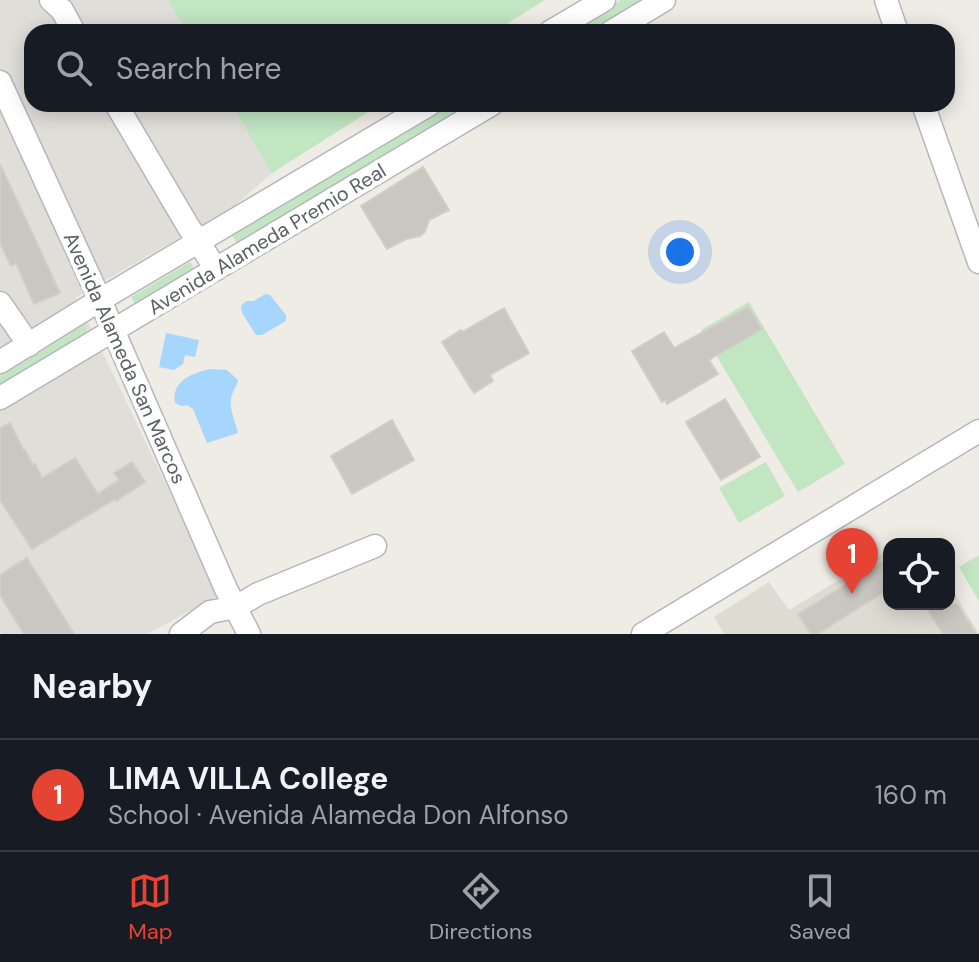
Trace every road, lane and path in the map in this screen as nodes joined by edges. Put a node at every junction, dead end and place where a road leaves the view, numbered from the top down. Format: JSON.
{"nodes":[{"id":1,"x":51,"y":0,"type":"edge"},
{"id":2,"x":604,"y":0,"type":"edge"},
{"id":3,"x":664,"y":0,"type":"edge"},
{"id":4,"x":886,"y":0,"type":"edge"},
{"id":5,"x":70,"y":24,"type":"edge"},
{"id":6,"x":564,"y":24,"type":"edge"},
{"id":7,"x":624,"y":24,"type":"edge"},
{"id":8,"x":894,"y":24,"type":"edge"},
{"id":9,"x":0,"y":82,"type":"edge"},
{"id":10,"x":121,"y":112,"type":"edge"},
{"id":11,"x":417,"y":112,"type":"edge"},
{"id":12,"x":479,"y":112,"type":"edge"},
{"id":13,"x":926,"y":112,"type":"edge"},
{"id":14,"x":199,"y":241,"type":"junction"},
{"id":15,"x":979,"y":262,"type":"edge"},
{"id":16,"x":216,"y":269,"type":"junction"},
{"id":17,"x":100,"y":300,"type":"junction"},
{"id":18,"x":0,"y":303,"type":"edge"},
{"id":19,"x":114,"y":331,"type":"junction"},
{"id":20,"x":29,"y":345,"type":"junction"},
{"id":21,"x":0,"y":362,"type":"edge"},
{"id":22,"x":0,"y":398,"type":"edge"},
{"id":23,"x":979,"y":431,"type":"edge"},
{"id":24,"x":375,"y":546,"type":"dead end"},
{"id":25,"x":236,"y":607,"type":"junction"},
{"id":26,"x":181,"y":634,"type":"edge"},
{"id":27,"x":249,"y":634,"type":"edge"},
{"id":28,"x":643,"y":634,"type":"edge"}],
"edges":[{"from":1,"to":5,"type":"street"},
{"from":2,"to":6,"type":"street"},
{"from":3,"to":7,"type":"street"},
{"from":4,"to":8,"type":"street"},
{"from":9,"to":17,"type":"street","name":"Avenida Alameda San Marcos"},
{"from":10,"to":14,"type":"street"},
{"from":11,"to":14,"type":"street","name":"Avenida Alameda Premio Real"},
{"from":12,"to":16,"type":"street","name":"Avenida Alameda Premio Real"},
{"from":13,"to":15,"type":"street"},
{"from":14,"to":16,"type":"street"},
{"from":14,"to":17,"type":"street","name":"Avenida Alameda Premio Real"},
{"from":16,"to":19,"type":"street","name":"Avenida Alameda Premio Real"},
{"from":17,"to":19,"type":"street","name":"Avenida Alameda San Marcos"},
{"from":17,"to":20,"type":"street","name":"Avenida Alameda Premio Real"},
{"from":18,"to":20,"type":"street"},
{"from":19,"to":22,"type":"street","name":"Avenida Alameda Premio Real"},
{"from":19,"to":25,"type":"street","name":"Avenida Alameda San Marcos"},
{"from":20,"to":21,"type":"street","name":"Avenida Alameda Premio Real"},
{"from":23,"to":28,"type":"street"},
{"from":24,"to":25,"type":"street"},
{"from":25,"to":26,"type":"street"},
{"from":25,"to":27,"type":"street","name":"Avenida Alameda San Marcos"}]}
